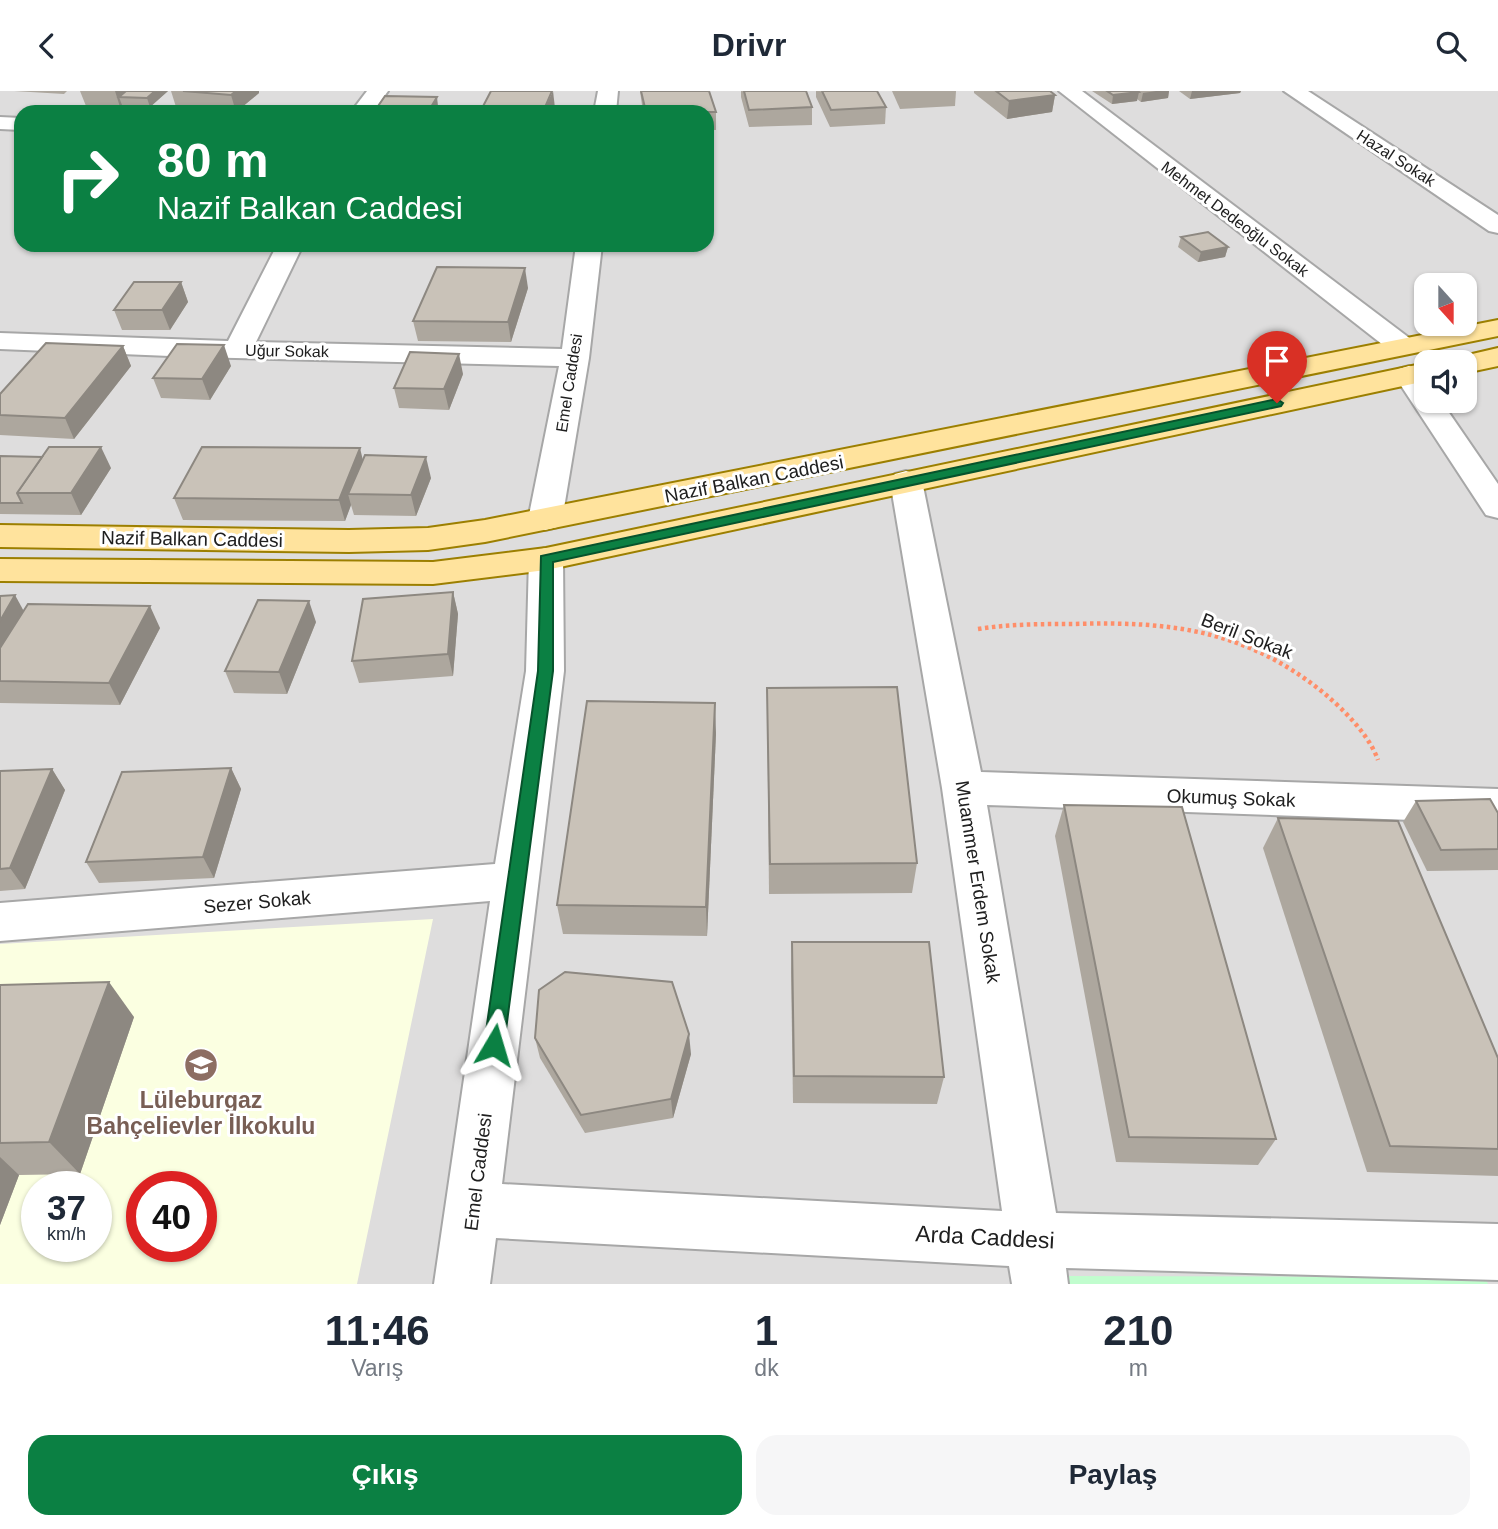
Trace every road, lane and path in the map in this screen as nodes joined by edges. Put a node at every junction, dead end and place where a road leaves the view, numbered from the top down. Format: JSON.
{"nodes":[{"id":1,"x":378,"y":91,"type":"edge"},
{"id":2,"x":1069,"y":91,"type":"edge"},
{"id":3,"x":1294,"y":91,"type":"edge"},
{"id":4,"x":367,"y":105,"type":"edge"},
{"id":5,"x":1498,"y":226,"type":"edge"},
{"id":6,"x":287,"y":252,"type":"edge"},
{"id":7,"x":588,"y":252,"type":"edge"},
{"id":8,"x":1498,"y":328,"type":"edge"},
{"id":9,"x":0,"y":341,"type":"edge"},
{"id":10,"x":59,"y":343,"type":"junction"},
{"id":11,"x":238,"y":350,"type":"junction"},
{"id":12,"x":1498,"y":357,"type":"edge"},
{"id":13,"x":575,"y":358,"type":"junction"},
{"id":14,"x":1477,"y":361,"type":"edge"},
{"id":15,"x":1412,"y":364,"type":"edge"},
{"id":16,"x":34,"y":373,"type":"edge"},
{"id":17,"x":906,"y":481,"type":"junction"},
{"id":18,"x":1498,"y":508,"type":"edge"},
{"id":19,"x":0,"y":536,"type":"edge"},
{"id":20,"x":545,"y":540,"type":"junction"},
{"id":21,"x":0,"y":570,"type":"edge"},
{"id":22,"x":936,"y":636,"type":"junction"},
{"id":23,"x":964,"y":787,"type":"junction"},
{"id":24,"x":1395,"y":803,"type":"junction"},
{"id":25,"x":1498,"y":806,"type":"edge"},
{"id":26,"x":515,"y":881,"type":"junction"},
{"id":27,"x":0,"y":922,"type":"edge"},
{"id":28,"x":473,"y":1210,"type":"junction"},
{"id":29,"x":1498,"y":1252,"type":"edge"},
{"id":30,"x":1036,"y":1262,"type":"edge"},
{"id":31,"x":462,"y":1284,"type":"edge"}],
"edges":[{"from":1,"to":4,"type":"street"},
{"from":2,"to":15,"type":"street","name":"Mehmet Dedeoğlu Sokak"},
{"from":3,"to":5,"type":"street","name":"Hazal Sokak"},
{"from":6,"to":11,"type":"street"},
{"from":7,"to":13,"type":"street","name":"Emel Caddesi"},
{"from":8,"to":15,"type":"main road","name":"Nazif Balkan Caddesi"},
{"from":9,"to":10,"type":"street","name":"Uğur Sokak"},
{"from":10,"to":11,"type":"street","name":"Uğur Sokak"},
{"from":10,"to":16,"type":"street"},
{"from":11,"to":13,"type":"street","name":"Uğur Sokak"},
{"from":12,"to":14,"type":"main road"},
{"from":13,"to":20,"type":"street","name":"Emel Caddesi"},
{"from":15,"to":17,"type":"main road","name":"Nazif Balkan Caddesi"},
{"from":15,"to":18,"type":"street","name":"Mehmet Dedeoğlu Sokak"},
{"from":15,"to":20,"type":"main road","name":"Nazif Balkan Caddesi"},
{"from":17,"to":20,"type":"main road","name":"Nazif Balkan Caddesi"},
{"from":17,"to":22,"type":"street","name":"Muammer Erdem Sokak"},
{"from":19,"to":20,"type":"main road","name":"Nazif Balkan Caddesi"},
{"from":20,"to":21,"type":"main road","name":"Nazif Balkan Caddesi"},
{"from":20,"to":26,"type":"street","name":"Emel Caddesi"},
{"from":22,"to":23,"type":"street","name":"Muammer Erdem Sokak"},
{"from":22,"to":24,"type":"path","name":"Beril Sokak"},
{"from":23,"to":24,"type":"street","name":"Okumuş Sokak"},
{"from":23,"to":30,"type":"street","name":"Muammer Erdem Sokak"},
{"from":24,"to":25,"type":"street","name":"Okumuş Sokak"},
{"from":26,"to":27,"type":"street","name":"Sezer Sokak"},
{"from":26,"to":28,"type":"street","name":"Emel Caddesi"},
{"from":28,"to":30,"type":"street","name":"Arda Caddesi"},
{"from":28,"to":31,"type":"street","name":"Emel Caddesi"},
{"from":29,"to":30,"type":"street","name":"Arda Caddesi"}]}
